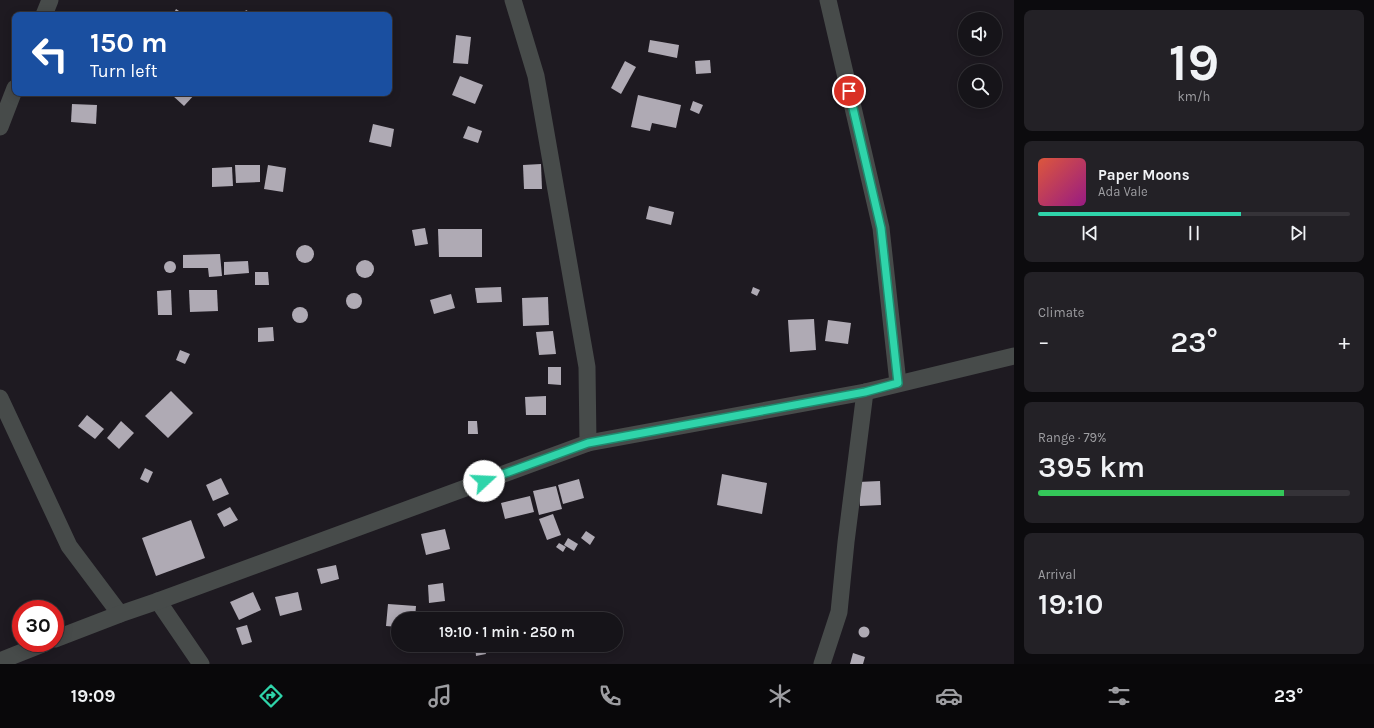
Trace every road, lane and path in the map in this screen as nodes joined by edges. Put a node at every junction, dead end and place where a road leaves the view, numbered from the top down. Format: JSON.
{"nodes":[{"id":1,"x":50,"y":0,"type":"edge"},
{"id":2,"x":513,"y":0,"type":"edge"},
{"id":3,"x":828,"y":0,"type":"edge"},
{"id":4,"x":45,"y":12,"type":"edge"},
{"id":5,"x":12,"y":96,"type":"edge"},
{"id":6,"x":0,"y":127,"type":"edge"},
{"id":7,"x":1014,"y":356,"type":"edge"},
{"id":8,"x":898,"y":383,"type":"junction"},
{"id":9,"x":865,"y":392,"type":"junction"},
{"id":10,"x":0,"y":398,"type":"edge"},
{"id":11,"x":588,"y":443,"type":"junction"},
{"id":12,"x":158,"y":601,"type":"junction"},
{"id":13,"x":120,"y":614,"type":"junction"},
{"id":14,"x":64,"y":636,"type":"edge"},
{"id":15,"x":22,"y":652,"type":"edge"},
{"id":16,"x":0,"y":661,"type":"edge"},
{"id":17,"x":201,"y":664,"type":"edge"},
{"id":18,"x":822,"y":664,"type":"edge"}],
"edges":[{"from":1,"to":4,"type":"street"},
{"from":2,"to":11,"type":"street"},
{"from":3,"to":8,"type":"street"},
{"from":5,"to":6,"type":"street"},
{"from":7,"to":8,"type":"street"},
{"from":8,"to":9,"type":"street"},
{"from":9,"to":11,"type":"street"},
{"from":9,"to":18,"type":"street"},
{"from":10,"to":13,"type":"street"},
{"from":11,"to":12,"type":"street"},
{"from":12,"to":13,"type":"street"},
{"from":12,"to":17,"type":"street"},
{"from":13,"to":14,"type":"street"},
{"from":15,"to":16,"type":"street"}]}
